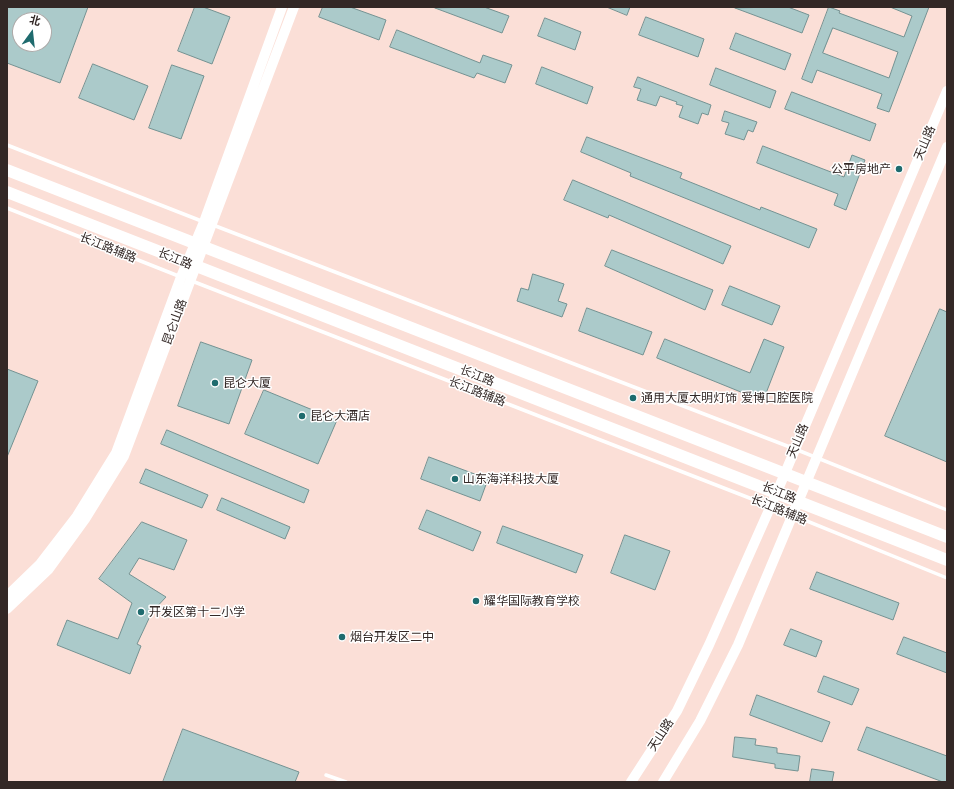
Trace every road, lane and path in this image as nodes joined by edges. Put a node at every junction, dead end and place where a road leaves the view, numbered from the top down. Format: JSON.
{"nodes":[{"id":1,"x":282,"y":7,"type":"edge"},
{"id":2,"x":294,"y":7,"type":"edge"},
{"id":3,"x":947,"y":91,"type":"edge"},
{"id":4,"x":7,"y":145,"type":"edge"},
{"id":5,"x":947,"y":147,"type":"edge"},
{"id":6,"x":7,"y":170,"type":"edge"},
{"id":7,"x":7,"y":192,"type":"edge"},
{"id":8,"x":7,"y":208,"type":"edge"},
{"id":9,"x":208,"y":223,"type":"junction"},
{"id":10,"x":199,"y":247,"type":"junction"},
{"id":11,"x":191,"y":266,"type":"junction"},
{"id":12,"x":185,"y":279,"type":"junction"},
{"id":13,"x":794,"y":449,"type":"junction"},
{"id":14,"x":816,"y":458,"type":"junction"},
{"id":15,"x":785,"y":472,"type":"junction"},
{"id":16,"x":807,"y":482,"type":"junction"},
{"id":17,"x":777,"y":492,"type":"junction"},
{"id":18,"x":799,"y":501,"type":"junction"},
{"id":19,"x":770,"y":506,"type":"junction"},
{"id":20,"x":947,"y":510,"type":"edge"},
{"id":21,"x":793,"y":516,"type":"junction"},
{"id":22,"x":947,"y":537,"type":"edge"},
{"id":23,"x":947,"y":560,"type":"edge"},
{"id":24,"x":947,"y":578,"type":"edge"},
{"id":25,"x":7,"y":596,"type":"edge"},
{"id":26,"x":7,"y":609,"type":"edge"},
{"id":27,"x":326,"y":774,"type":"dead end"},
{"id":28,"x":346,"y":782,"type":"edge"},
{"id":29,"x":631,"y":782,"type":"edge"},
{"id":30,"x":663,"y":782,"type":"edge"}],
"edges":[{"from":1,"to":9,"type":"street","name":"昆仑山路"},
{"from":2,"to":9,"type":"street","name":"昆仑山路"},
{"from":3,"to":13,"type":"street","name":"天山路"},
{"from":4,"to":9,"type":"lane"},
{"from":5,"to":14,"type":"street","name":"天山路"},
{"from":6,"to":10,"type":"main road","name":"长江路"},
{"from":7,"to":11,"type":"main road","name":"长江路"},
{"from":8,"to":12,"type":"lane","name":"长江路辅路"},
{"from":9,"to":10,"type":"street","name":"昆仑山路"},
{"from":9,"to":13,"type":"lane"},
{"from":10,"to":11,"type":"street","name":"昆仑山路"},
{"from":10,"to":15,"type":"main road","name":"长江路"},
{"from":11,"to":12,"type":"street","name":"昆仑山路"},
{"from":11,"to":17,"type":"main road","name":"长江路"},
{"from":12,"to":19,"type":"lane","name":"长江路辅路"},
{"from":12,"to":25,"type":"street","name":"昆仑山路"},
{"from":12,"to":26,"type":"street","name":"昆仑山路"},
{"from":13,"to":14,"type":"lane"},
{"from":13,"to":15,"type":"street","name":"天山路"},
{"from":14,"to":16,"type":"street","name":"天山路"},
{"from":14,"to":20,"type":"lane"},
{"from":15,"to":16,"type":"main road","name":"长江路"},
{"from":15,"to":17,"type":"street","name":"天山路"},
{"from":16,"to":18,"type":"street","name":"天山路"},
{"from":16,"to":22,"type":"main road","name":"长江路"},
{"from":17,"to":18,"type":"main road","name":"长江路"},
{"from":17,"to":19,"type":"street","name":"天山路"},
{"from":18,"to":21,"type":"street","name":"天山路"},
{"from":18,"to":23,"type":"main road","name":"长江路"},
{"from":19,"to":21,"type":"lane","name":"长江路辅路"},
{"from":19,"to":29,"type":"street","name":"天山路"},
{"from":21,"to":24,"type":"lane","name":"长江路辅路"},
{"from":21,"to":30,"type":"street","name":"天山路"},
{"from":27,"to":28,"type":"lane"}]}
